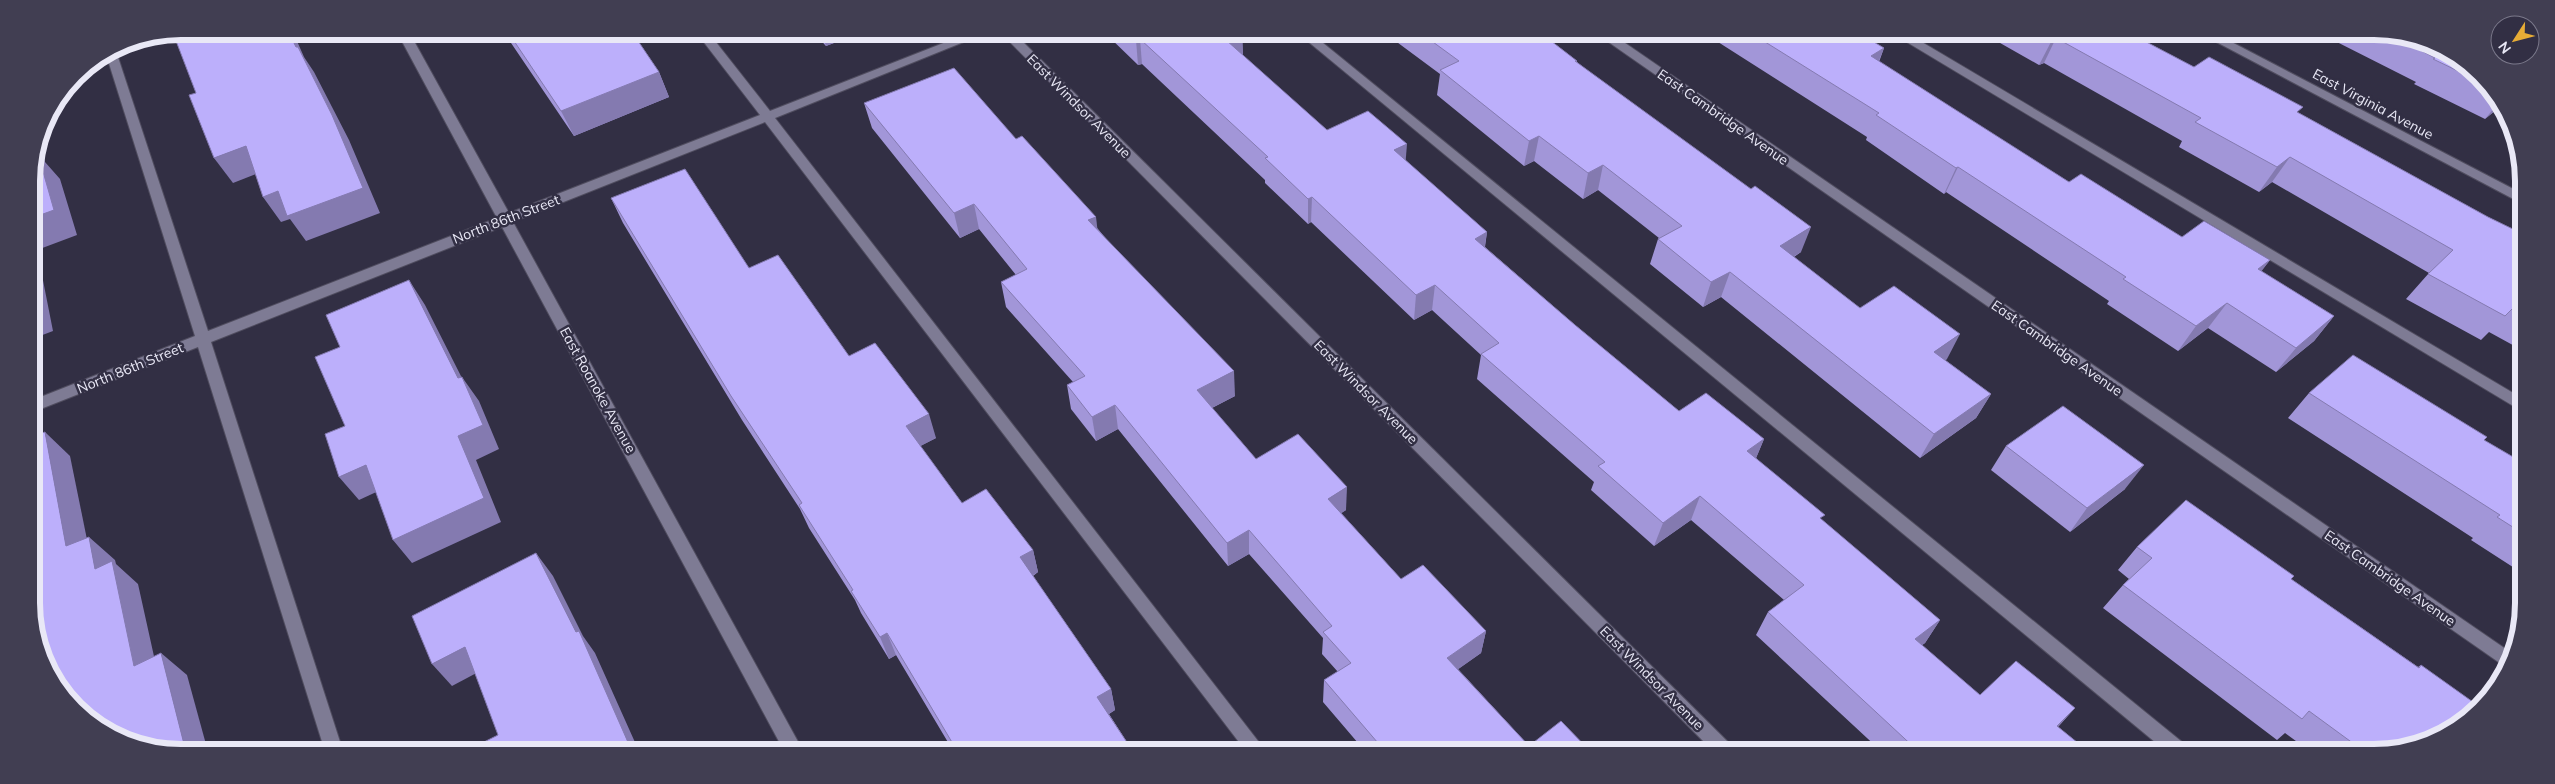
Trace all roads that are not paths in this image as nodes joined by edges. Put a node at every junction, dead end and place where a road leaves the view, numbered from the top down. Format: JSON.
{"nodes":[{"id":1,"x":407,"y":40,"type":"edge"},
{"id":2,"x":708,"y":40,"type":"edge"},
{"id":3,"x":962,"y":40,"type":"edge"},
{"id":4,"x":1014,"y":40,"type":"edge"},
{"id":5,"x":1312,"y":40,"type":"edge"},
{"id":6,"x":1612,"y":40,"type":"edge"},
{"id":7,"x":1909,"y":40,"type":"edge"},
{"id":8,"x":2219,"y":40,"type":"edge"},
{"id":9,"x":113,"y":58,"type":"edge"},
{"id":10,"x":768,"y":117,"type":"junction"},
{"id":11,"x":2515,"y":196,"type":"edge"},
{"id":12,"x":505,"y":220,"type":"junction"},
{"id":13,"x":202,"y":339,"type":"junction"},
{"id":14,"x":2515,"y":401,"type":"edge"},
{"id":15,"x":40,"y":403,"type":"edge"},
{"id":16,"x":2504,"y":657,"type":"edge"},
{"id":17,"x":332,"y":744,"type":"edge"},
{"id":18,"x":790,"y":744,"type":"edge"},
{"id":19,"x":1251,"y":744,"type":"edge"},
{"id":20,"x":1718,"y":744,"type":"edge"},
{"id":21,"x":2171,"y":744,"type":"edge"}],
"edges":[{"from":1,"to":12,"type":"street","name":"East Roanoke Avenue"},
{"from":2,"to":10,"type":"street"},
{"from":3,"to":10,"type":"street","name":"North 86th Street"},
{"from":4,"to":20,"type":"street","name":"East Windsor Avenue"},
{"from":5,"to":21,"type":"street"},
{"from":6,"to":16,"type":"street","name":"East Cambridge Avenue"},
{"from":7,"to":14,"type":"street"},
{"from":8,"to":11,"type":"street","name":"East Virginia Avenue"},
{"from":9,"to":13,"type":"street"},
{"from":10,"to":12,"type":"street","name":"North 86th Street"},
{"from":10,"to":19,"type":"street"},
{"from":12,"to":13,"type":"street","name":"North 86th Street"},
{"from":12,"to":18,"type":"street","name":"East Roanoke Avenue"},
{"from":13,"to":15,"type":"street","name":"North 86th Street"},
{"from":13,"to":17,"type":"street"}]}
